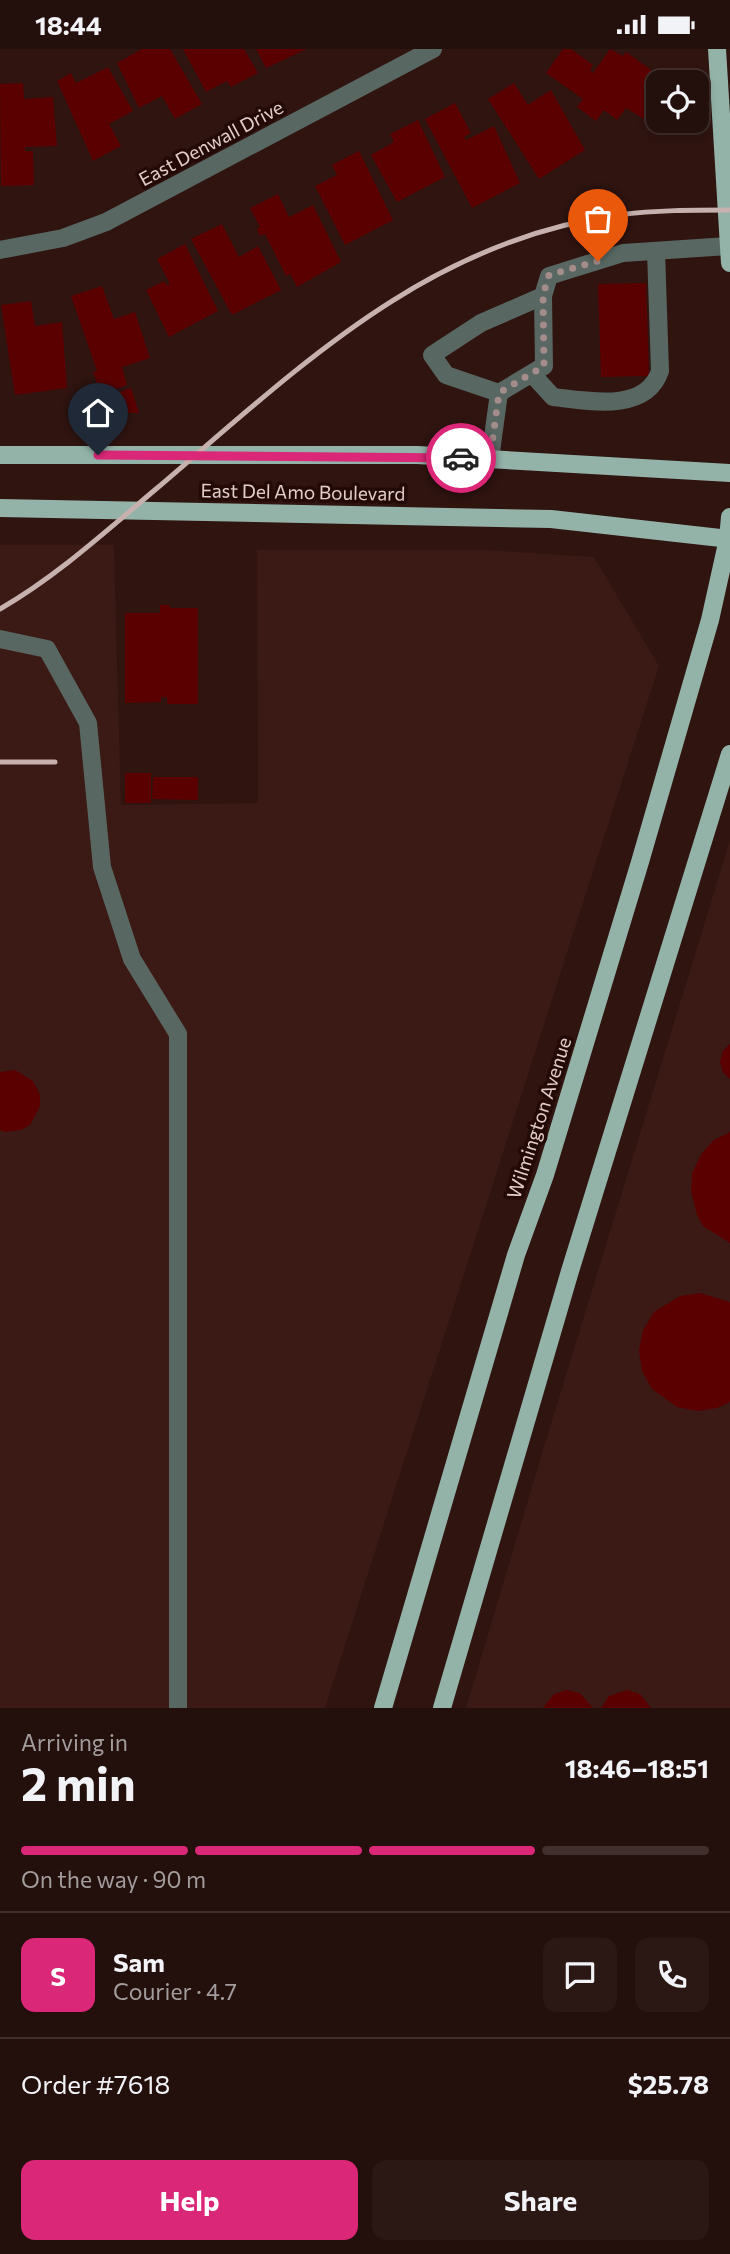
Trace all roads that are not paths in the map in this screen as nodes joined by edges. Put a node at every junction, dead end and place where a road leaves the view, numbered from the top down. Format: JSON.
{"nodes":[{"id":1,"x":433,"y":49,"type":"edge"},
{"id":2,"x":717,"y":49,"type":"edge"},
{"id":3,"x":0,"y":250,"type":"edge"},
{"id":4,"x":656,"y":251,"type":"junction"},
{"id":5,"x":729,"y":254,"type":"edge"},
{"id":6,"x":543,"y":295,"type":"junction"},
{"id":7,"x":532,"y":374,"type":"junction"},
{"id":8,"x":499,"y":393,"type":"junction"},
{"id":9,"x":0,"y":455,"type":"edge"},
{"id":10,"x":490,"y":459,"type":"junction"},
{"id":11,"x":730,"y":473,"type":"edge"},
{"id":12,"x":0,"y":508,"type":"edge"},
{"id":13,"x":730,"y":517,"type":"edge"},
{"id":14,"x":729,"y":539,"type":"edge"},
{"id":15,"x":0,"y":639,"type":"edge"},
{"id":16,"x":730,"y":754,"type":"edge"},
{"id":17,"x":178,"y":1708,"type":"edge"},
{"id":18,"x":383,"y":1708,"type":"edge"},
{"id":19,"x":442,"y":1708,"type":"edge"}],
"edges":[{"from":1,"to":3,"type":"street","name":"East Denwall Drive"},
{"from":2,"to":5,"type":"main road"},
{"from":4,"to":5,"type":"street"},
{"from":4,"to":6,"type":"street"},
{"from":4,"to":7,"type":"street"},
{"from":6,"to":7,"type":"street"},
{"from":6,"to":8,"type":"street"},
{"from":7,"to":8,"type":"street"},
{"from":8,"to":10,"type":"street"},
{"from":9,"to":10,"type":"main road","name":"East Del Amo Boulevard"},
{"from":10,"to":11,"type":"main road","name":"East Del Amo Boulevard"},
{"from":12,"to":14,"type":"main road","name":"East Del Amo Boulevard"},
{"from":13,"to":14,"type":"main road","name":"Wilmington Avenue"},
{"from":14,"to":18,"type":"main road","name":"Wilmington Avenue"},
{"from":15,"to":17,"type":"street"},
{"from":16,"to":19,"type":"main road"}]}
